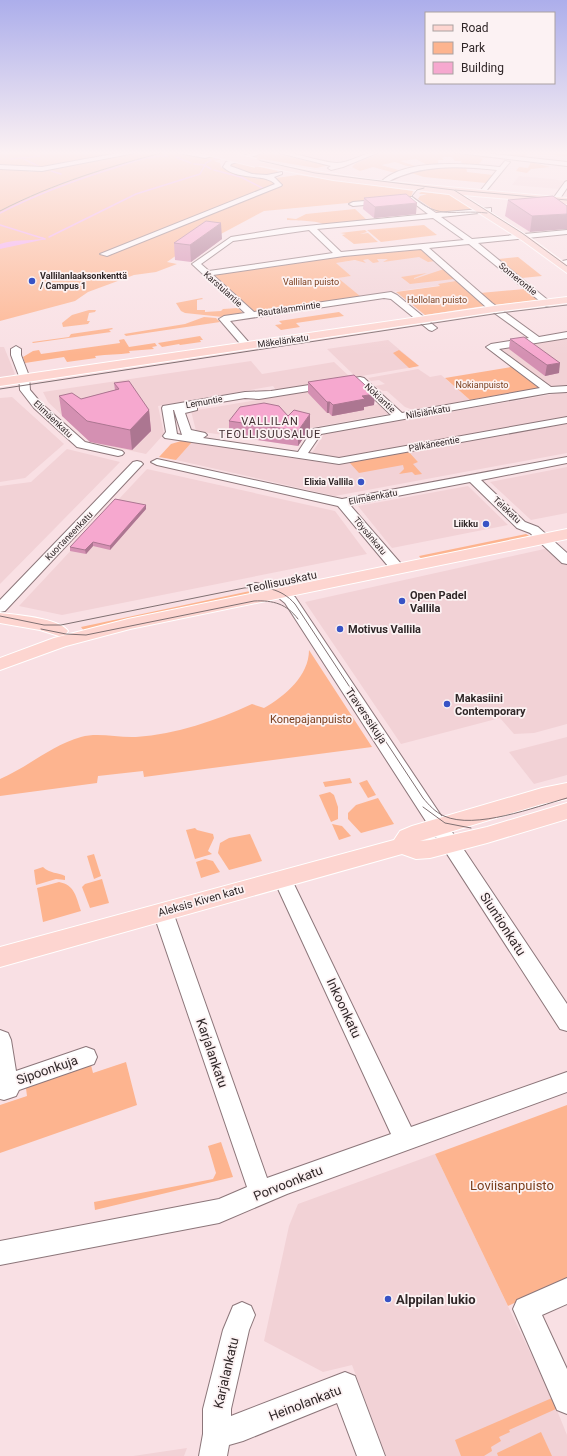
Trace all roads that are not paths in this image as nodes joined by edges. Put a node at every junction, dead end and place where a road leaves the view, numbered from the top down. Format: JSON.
{"nodes":[{"id":1,"x":195,"y":219,"type":"edge"},
{"id":2,"x":370,"y":219,"type":"edge"},
{"id":3,"x":406,"y":219,"type":"edge"},
{"id":4,"x":440,"y":219,"type":"edge"},
{"id":5,"x":498,"y":219,"type":"edge"},
{"id":6,"x":374,"y":222,"type":"junction"},
{"id":7,"x":311,"y":228,"type":"junction"},
{"id":8,"x":567,"y":232,"type":"edge"},
{"id":9,"x":524,"y":236,"type":"junction"},
{"id":10,"x":471,"y":241,"type":"junction"},
{"id":11,"x":422,"y":246,"type":"junction"},
{"id":12,"x":104,"y":254,"type":"dead end"},
{"id":13,"x":340,"y":255,"type":"junction"},
{"id":14,"x":565,"y":265,"type":"edge"},
{"id":15,"x":206,"y":274,"type":"junction"},
{"id":16,"x":567,"y":300,"type":"edge"},
{"id":17,"x":546,"y":303,"type":"junction"},
{"id":18,"x":494,"y":309,"type":"junction"},
{"id":19,"x":251,"y":314,"type":"junction"},
{"id":20,"x":423,"y":320,"type":"junction"},
{"id":21,"x":432,"y":328,"type":"dead end"},
{"id":22,"x":567,"y":335,"type":"edge"},
{"id":23,"x":537,"y":340,"type":"junction"},
{"id":24,"x":247,"y":346,"type":"junction"},
{"id":25,"x":16,"y":349,"type":"dead end"},
{"id":26,"x":24,"y":379,"type":"junction"},
{"id":27,"x":360,"y":380,"type":"joint"},
{"id":28,"x":0,"y":382,"type":"edge"},
{"id":29,"x":567,"y":389,"type":"edge"},
{"id":30,"x":549,"y":390,"type":"junction"},
{"id":31,"x":270,"y":394,"type":"junction"},
{"id":32,"x":179,"y":411,"type":"joint"},
{"id":33,"x":400,"y":417,"type":"junction"},
{"id":34,"x":567,"y":420,"type":"edge"},
{"id":35,"x":169,"y":436,"type":"joint"},
{"id":36,"x":118,"y":453,"type":"dead end"},
{"id":37,"x":301,"y":455,"type":"junction"},
{"id":38,"x":567,"y":460,"type":"edge"},
{"id":39,"x":157,"y":462,"type":"dead end"},
{"id":40,"x":137,"y":464,"type":"dead end"},
{"id":41,"x":472,"y":478,"type":"junction"},
{"id":42,"x":342,"y":503,"type":"junction"},
{"id":43,"x":567,"y":523,"type":"edge"},
{"id":44,"x":567,"y":534,"type":"edge"},
{"id":45,"x":536,"y":537,"type":"junction"},
{"id":46,"x":567,"y":560,"type":"edge"},
{"id":47,"x":394,"y":564,"type":"junction"},
{"id":48,"x":260,"y":592,"type":"junction"},
{"id":49,"x":287,"y":600,"type":"junction"},
{"id":50,"x":0,"y":608,"type":"edge"},
{"id":51,"x":0,"y":618,"type":"edge"},
{"id":52,"x":18,"y":622,"type":"junction"},
{"id":53,"x":41,"y":636,"type":"junction"},
{"id":54,"x":60,"y":636,"type":"junction"},
{"id":55,"x":0,"y":651,"type":"edge"},
{"id":56,"x":0,"y":664,"type":"edge"},
{"id":57,"x":566,"y":798,"type":"edge"},
{"id":58,"x":445,"y":835,"type":"junction"},
{"id":59,"x":282,"y":878,"type":"junction"},
{"id":60,"x":163,"y":912,"type":"junction"},
{"id":61,"x":0,"y":957,"type":"edge"},
{"id":62,"x":567,"y":1022,"type":"edge"},
{"id":63,"x":0,"y":1040,"type":"edge"},
{"id":64,"x":86,"y":1057,"type":"dead end"},
{"id":65,"x":567,"y":1082,"type":"edge"},
{"id":66,"x":4,"y":1088,"type":"edge"},
{"id":67,"x":405,"y":1139,"type":"junction"},
{"id":68,"x":261,"y":1194,"type":"junction"},
{"id":69,"x":0,"y":1253,"type":"edge"},
{"id":70,"x":567,"y":1291,"type":"edge"},
{"id":71,"x":242,"y":1315,"type":"dead end"},
{"id":72,"x":567,"y":1400,"type":"edge"},
{"id":73,"x":215,"y":1445,"type":"edge"},
{"id":74,"x":371,"y":1456,"type":"edge"}],
"edges":[{"from":1,"to":12,"type":"street"},
{"from":2,"to":6,"type":"street","name":"Somerontie"},
{"from":3,"to":6,"type":"street"},
{"from":4,"to":10,"type":"street","name":"Somerontie"},
{"from":5,"to":9,"type":"main road"},
{"from":6,"to":7,"type":"street"},
{"from":7,"to":13,"type":"street"},
{"from":7,"to":15,"type":"street","name":"Karstulantie"},
{"from":8,"to":9,"type":"street"},
{"from":9,"to":10,"type":"street"},
{"from":9,"to":14,"type":"main road"},
{"from":10,"to":11,"type":"street"},
{"from":10,"to":17,"type":"street","name":"Somerontie"},
{"from":11,"to":13,"type":"street"},
{"from":11,"to":18,"type":"street"},
{"from":13,"to":15,"type":"street"},
{"from":15,"to":19,"type":"street","name":"Karstulantie"},
{"from":16,"to":17,"type":"main road","name":"Mäkelänkatu"},
{"from":17,"to":18,"type":"main road","name":"Mäkelänkatu"},
{"from":18,"to":20,"type":"main road","name":"Mäkelänkatu"},
{"from":18,"to":23,"type":"street"},
{"from":19,"to":20,"type":"street","name":"Rautalammintie"},
{"from":19,"to":24,"type":"street","name":"Rautalammintie"},
{"from":20,"to":21,"type":"street"},
{"from":20,"to":24,"type":"main road","name":"Mäkelänkatu"},
{"from":22,"to":23,"type":"street"},
{"from":23,"to":30,"type":"street"},
{"from":24,"to":26,"type":"main road","name":"Mäkelänkatu"},
{"from":25,"to":26,"type":"street","name":"Elimäenkatu"},
{"from":26,"to":28,"type":"main road","name":"Mäkelänkatu"},
{"from":26,"to":36,"type":"street","name":"Elimäenkatu"},
{"from":27,"to":31,"type":"street","name":"Lemuntie"},
{"from":27,"to":33,"type":"street","name":"Nokiantie"},
{"from":29,"to":30,"type":"street","name":"Nilsiänkatu"},
{"from":30,"to":33,"type":"street","name":"Nilsiänkatu"},
{"from":31,"to":32,"type":"street","name":"Lemuntie"},
{"from":31,"to":35,"type":"street","name":"Lemuntie"},
{"from":32,"to":37,"type":"street","name":"Pälkäneentie"},
{"from":33,"to":37,"type":"street","name":"Nilsiänkatu"},
{"from":34,"to":37,"type":"street","name":"Pälkäneentie"},
{"from":35,"to":37,"type":"street","name":"Pälkäneentie"},
{"from":38,"to":41,"type":"street","name":"Elimäenkatu"},
{"from":39,"to":42,"type":"street","name":"Elimäenkatu"},
{"from":40,"to":50,"type":"street","name":"Kuortaneenkatu"},
{"from":41,"to":42,"type":"street","name":"Elimäenkatu"},
{"from":41,"to":45,"type":"street","name":"Telekatu"},
{"from":42,"to":47,"type":"street","name":"Töysänkatu"},
{"from":43,"to":45,"type":"main road"},
{"from":44,"to":45,"type":"main road"},
{"from":45,"to":46,"type":"street","name":"Telekatu"},
{"from":45,"to":47,"type":"main road"},
{"from":47,"to":48,"type":"main road","name":"Teollisuuskatu"},
{"from":47,"to":49,"type":"main road"},
{"from":48,"to":49,"type":"main road"},
{"from":48,"to":54,"type":"main road","name":"Teollisuuskatu"},
{"from":49,"to":58,"type":"street","name":"Traverssikuja"},
{"from":51,"to":52,"type":"main road"},
{"from":52,"to":53,"type":"main road"},
{"from":52,"to":54,"type":"main road"},
{"from":53,"to":54,"type":"main road","name":"Teollisuuskatu"},
{"from":53,"to":55,"type":"main road","name":"Teollisuuskatu"},
{"from":54,"to":56,"type":"main road"},
{"from":57,"to":58,"type":"main road","name":"Aleksis Kiven katu"},
{"from":58,"to":59,"type":"main road","name":"Aleksis Kiven katu"},
{"from":58,"to":62,"type":"street","name":"Siuntionkatu"},
{"from":59,"to":60,"type":"main road","name":"Aleksis Kiven katu"},
{"from":59,"to":67,"type":"street","name":"Inkoonkatu"},
{"from":60,"to":61,"type":"main road","name":"Aleksis Kiven katu"},
{"from":60,"to":68,"type":"street","name":"Karjalankatu"},
{"from":63,"to":66,"type":"street"},
{"from":64,"to":66,"type":"street","name":"Sipoonkuja"},
{"from":65,"to":67,"type":"street","name":"Porvoonkatu"},
{"from":67,"to":68,"type":"street","name":"Porvoonkatu"},
{"from":68,"to":69,"type":"street","name":"Porvoonkatu"},
{"from":70,"to":72,"type":"street"},
{"from":71,"to":73,"type":"street","name":"Karjalankatu"},
{"from":73,"to":74,"type":"street","name":"Heinolankatu"}]}
